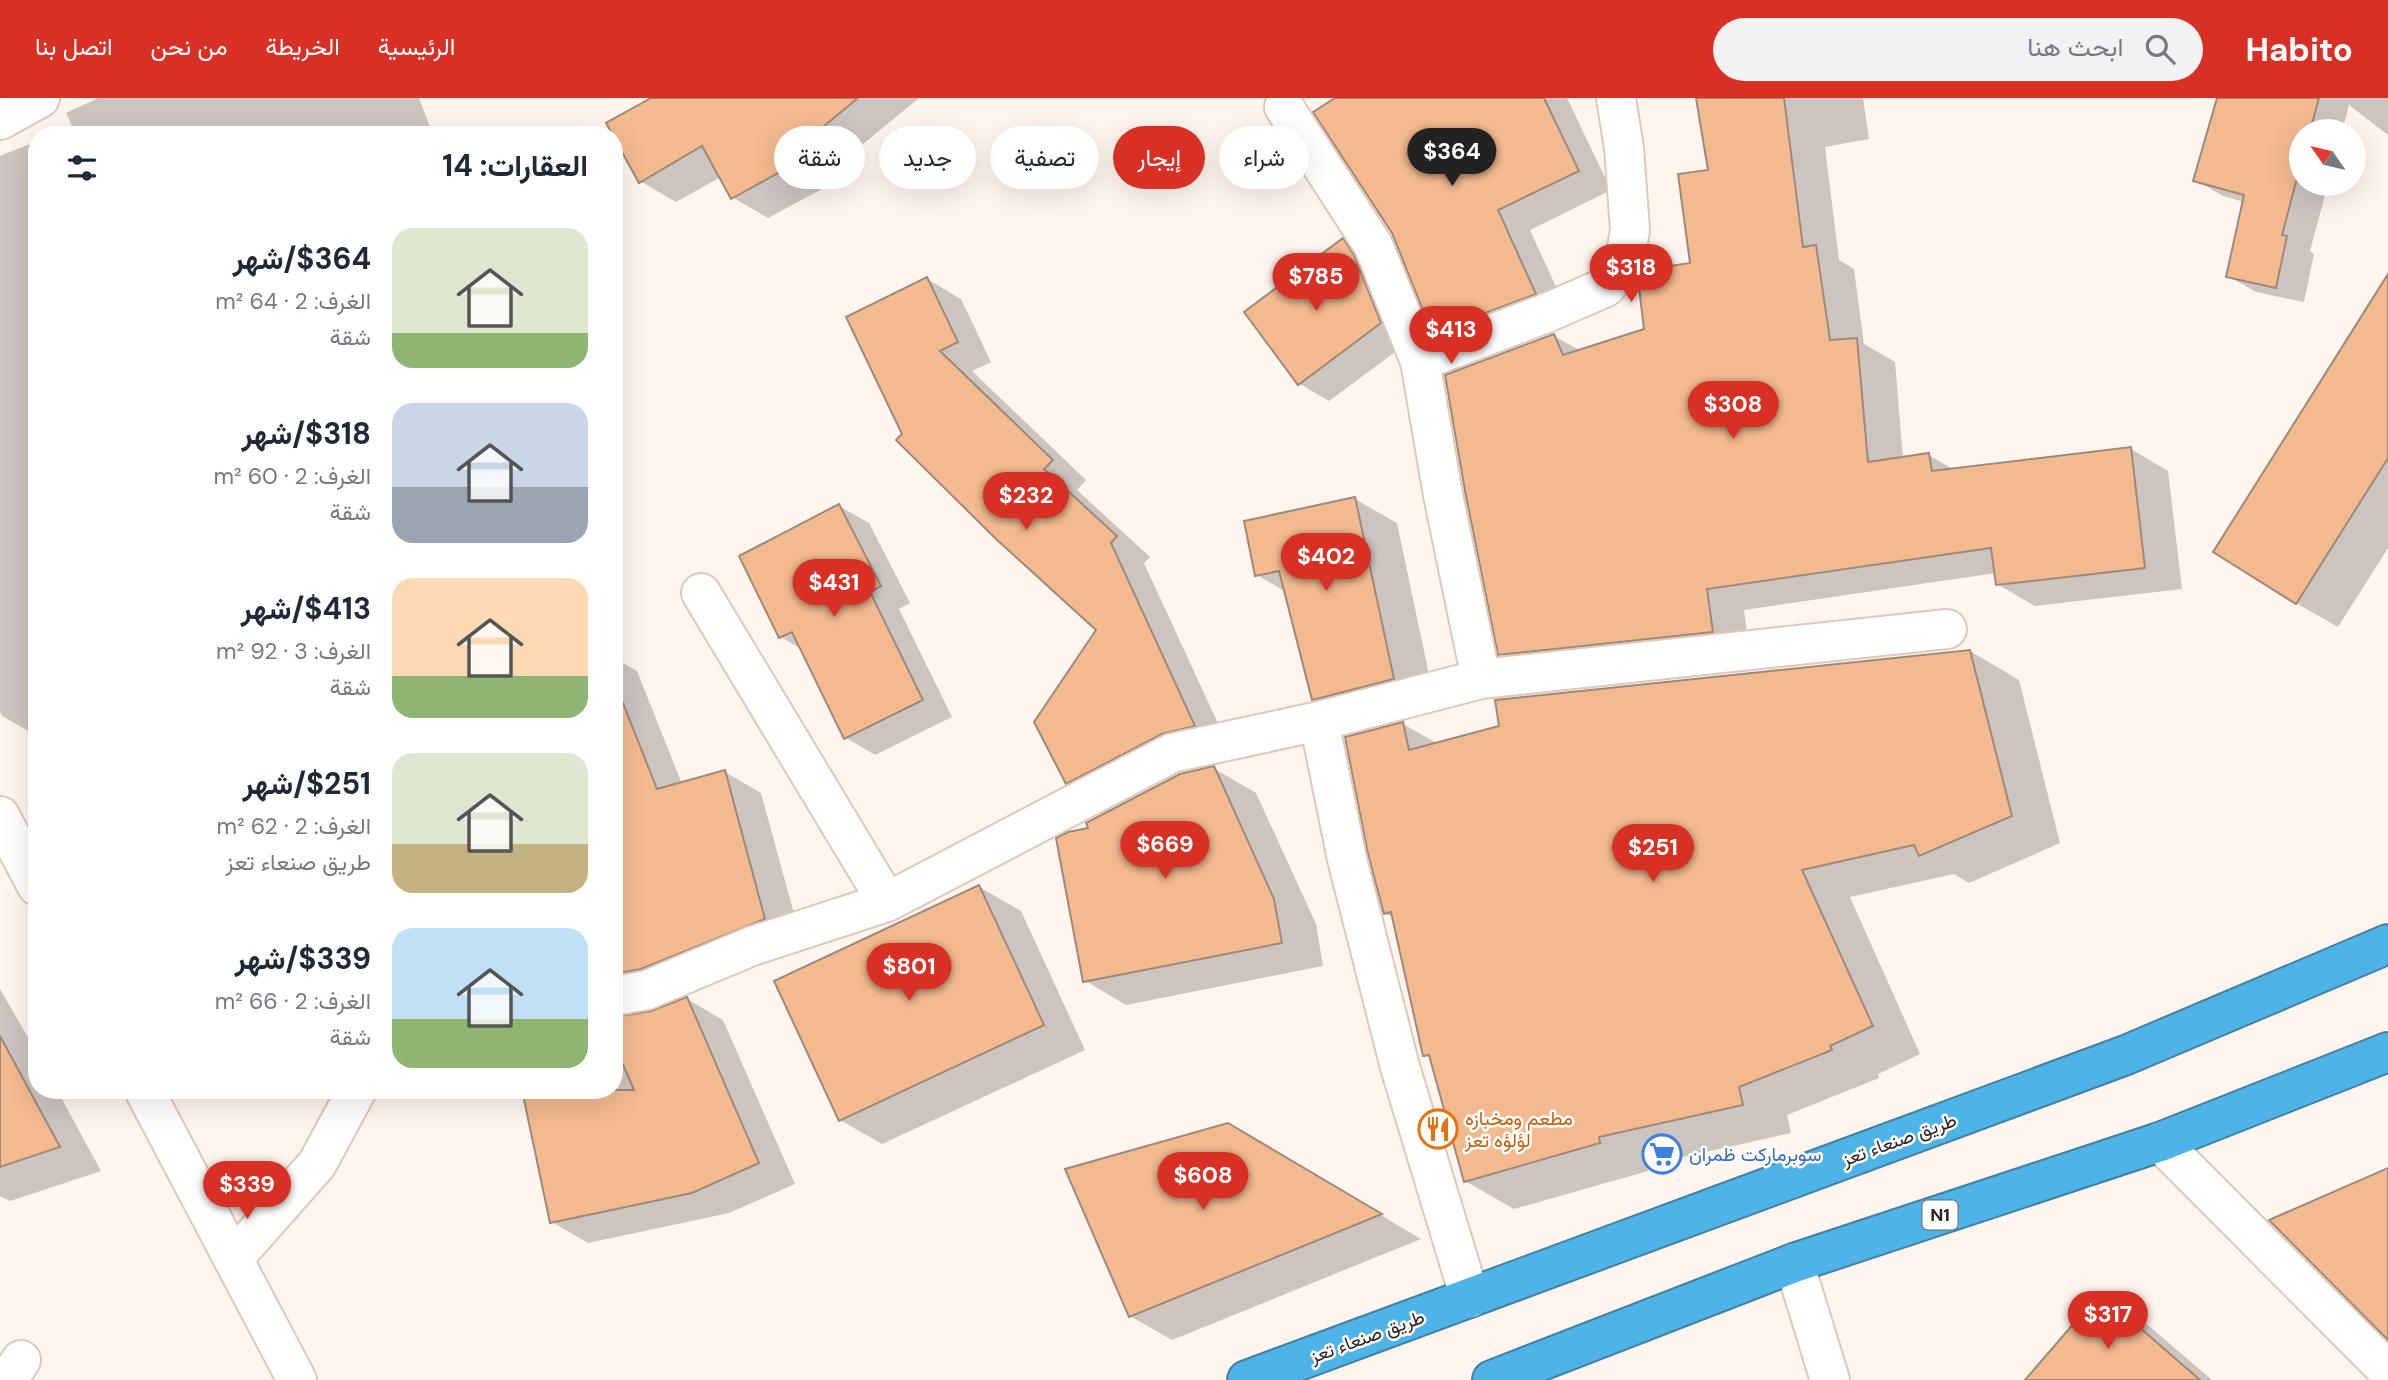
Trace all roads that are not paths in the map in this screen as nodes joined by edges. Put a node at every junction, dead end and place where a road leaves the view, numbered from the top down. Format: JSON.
{"nodes":[{"id":1,"x":40,"y":98,"type":"edge"},
{"id":2,"x":1616,"y":98,"type":"edge"},
{"id":3,"x":1284,"y":107,"type":"dead end"},
{"id":4,"x":0,"y":120,"type":"edge"},
{"id":5,"x":1420,"y":360,"type":"junction"},
{"id":6,"x":701,"y":593,"type":"dead end"},
{"id":7,"x":1947,"y":629,"type":"dead end"},
{"id":8,"x":1481,"y":679,"type":"junction"},
{"id":9,"x":1319,"y":721,"type":"junction"},
{"id":10,"x":0,"y":816,"type":"edge"},
{"id":11,"x":28,"y":869,"type":"edge"},
{"id":12,"x":887,"y":902,"type":"junction"},
{"id":13,"x":2388,"y":944,"type":"edge"},
{"id":14,"x":623,"y":994,"type":"edge"},
{"id":15,"x":2388,"y":1052,"type":"edge"},
{"id":16,"x":149,"y":1099,"type":"edge"},
{"id":17,"x":352,"y":1099,"type":"edge"},
{"id":18,"x":2160,"y":1142,"type":"junction"},
{"id":19,"x":233,"y":1259,"type":"junction"},
{"id":20,"x":1794,"y":1263,"type":"junction"},
{"id":21,"x":1470,"y":1298,"type":"junction"},
{"id":22,"x":2388,"y":1371,"type":"edge"},
{"id":23,"x":296,"y":1380,"type":"edge"},
{"id":24,"x":1248,"y":1380,"type":"edge"},
{"id":25,"x":1492,"y":1380,"type":"edge"},
{"id":26,"x":1830,"y":1380,"type":"edge"}],
"edges":[{"from":1,"to":4,"type":"street"},
{"from":2,"to":5,"type":"street"},
{"from":3,"to":5,"type":"street"},
{"from":5,"to":8,"type":"street"},
{"from":6,"to":12,"type":"street"},
{"from":7,"to":8,"type":"street"},
{"from":8,"to":9,"type":"street"},
{"from":9,"to":12,"type":"street"},
{"from":9,"to":21,"type":"street"},
{"from":10,"to":11,"type":"street"},
{"from":12,"to":14,"type":"street"},
{"from":13,"to":21,"type":"highway","name":"طريق صنعاء تعز"},
{"from":15,"to":18,"type":"highway","number":"N1"},
{"from":16,"to":19,"type":"street"},
{"from":17,"to":19,"type":"street"},
{"from":18,"to":20,"type":"highway","number":"N1"},
{"from":18,"to":22,"type":"street"},
{"from":19,"to":23,"type":"street"},
{"from":20,"to":25,"type":"highway","number":"N1"},
{"from":20,"to":26,"type":"street"},
{"from":21,"to":24,"type":"highway","name":"طريق صنعاء تعز"}]}
